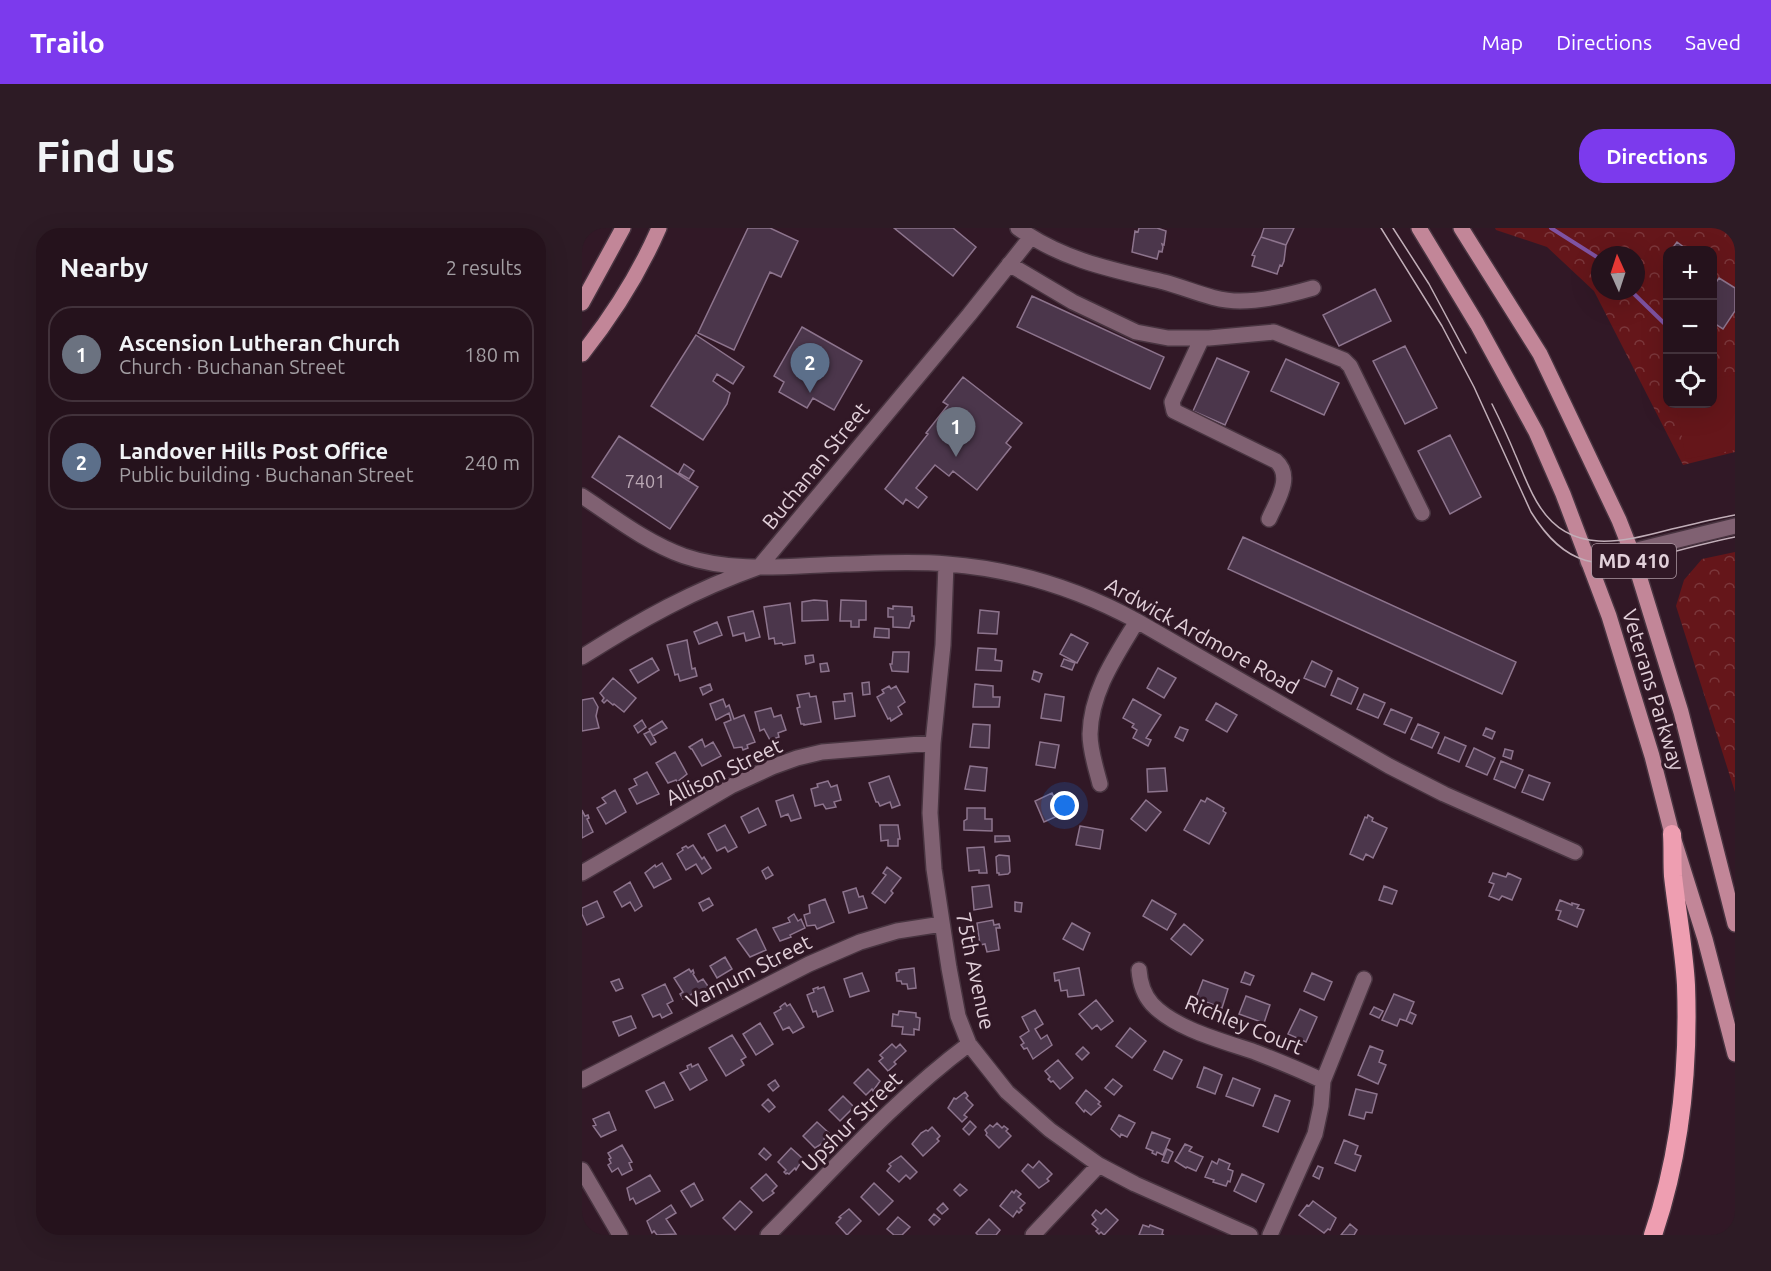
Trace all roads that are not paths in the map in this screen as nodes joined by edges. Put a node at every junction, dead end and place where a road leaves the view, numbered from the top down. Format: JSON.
{"nodes":[{"id":1,"x":622,"y":228,"type":"edge"},
{"id":2,"x":659,"y":228,"type":"edge"},
{"id":3,"x":1419,"y":228,"type":"edge"},
{"id":4,"x":1461,"y":228,"type":"edge"},
{"id":5,"x":1024,"y":232,"type":"edge"},
{"id":6,"x":1009,"y":264,"type":"junction"},
{"id":7,"x":1312,"y":288,"type":"dead end"},
{"id":8,"x":582,"y":303,"type":"edge"},
{"id":9,"x":1202,"y":338,"type":"junction"},
{"id":10,"x":582,"y":354,"type":"edge"},
{"id":11,"x":582,"y":496,"type":"edge"},
{"id":12,"x":1422,"y":513,"type":"dead end"},
{"id":13,"x":1269,"y":519,"type":"dead end"},
{"id":14,"x":1735,"y":526,"type":"edge"},
{"id":15,"x":1632,"y":553,"type":"junction"},
{"id":16,"x":1588,"y":562,"type":"junction"},
{"id":17,"x":946,"y":564,"type":"junction"},
{"id":18,"x":759,"y":567,"type":"junction"},
{"id":19,"x":1137,"y":621,"type":"junction"},
{"id":20,"x":582,"y":657,"type":"edge"},
{"id":21,"x":933,"y":743,"type":"junction"},
{"id":22,"x":1100,"y":784,"type":"dead end"},
{"id":23,"x":1672,"y":834,"type":"junction"},
{"id":24,"x":1575,"y":852,"type":"dead end"},
{"id":25,"x":582,"y":873,"type":"edge"},
{"id":26,"x":942,"y":924,"type":"junction"},
{"id":27,"x":1735,"y":924,"type":"edge"},
{"id":28,"x":1139,"y":970,"type":"dead end"},
{"id":29,"x":1364,"y":979,"type":"dead end"},
{"id":30,"x":969,"y":1044,"type":"junction"},
{"id":31,"x":1735,"y":1054,"type":"edge"},
{"id":32,"x":582,"y":1080,"type":"edge"},
{"id":33,"x":1323,"y":1081,"type":"junction"},
{"id":34,"x":1099,"y":1166,"type":"junction"},
{"id":35,"x":582,"y":1170,"type":"edge"},
{"id":36,"x":620,"y":1235,"type":"edge"},
{"id":37,"x":768,"y":1235,"type":"edge"},
{"id":38,"x":1033,"y":1235,"type":"edge"},
{"id":39,"x":1250,"y":1235,"type":"edge"},
{"id":40,"x":1270,"y":1235,"type":"edge"},
{"id":41,"x":1653,"y":1235,"type":"edge"}],
"edges":[{"from":1,"to":8,"type":"main road"},
{"from":2,"to":10,"type":"main road"},
{"from":3,"to":16,"type":"main road","name":"Veterans Parkway","number":"MD 410"},
{"from":4,"to":15,"type":"main road","name":"Veterans Parkway","number":"MD 410"},
{"from":5,"to":6,"type":"street","name":"Buchanan Street"},
{"from":5,"to":7,"type":"street"},
{"from":6,"to":9,"type":"street"},
{"from":6,"to":18,"type":"street","name":"Buchanan Street"},
{"from":9,"to":12,"type":"street"},
{"from":9,"to":13,"type":"street"},
{"from":11,"to":18,"type":"street","name":"Ardwick Ardmore Road"},
{"from":14,"to":15,"type":"street"},
{"from":15,"to":16,"type":"street"},
{"from":15,"to":27,"type":"main road","name":"Veterans Parkway","number":"MD 410"},
{"from":16,"to":23,"type":"main road","name":"Veterans Parkway","number":"MD 410"},
{"from":17,"to":18,"type":"street","name":"Ardwick Ardmore Road"},
{"from":17,"to":19,"type":"street","name":"Ardwick Ardmore Road"},
{"from":17,"to":21,"type":"street","name":"75th Avenue"},
{"from":18,"to":20,"type":"street"},
{"from":19,"to":22,"type":"street"},
{"from":19,"to":24,"type":"street","name":"Ardwick Ardmore Road"},
{"from":21,"to":25,"type":"street","name":"Allison Street"},
{"from":21,"to":26,"type":"street","name":"75th Avenue"},
{"from":23,"to":31,"type":"main road","name":"Veterans Parkway","number":"MD 410"},
{"from":23,"to":41,"type":"highway"},
{"from":26,"to":30,"type":"street","name":"75th Avenue"},
{"from":26,"to":32,"type":"street","name":"Varnum Street"},
{"from":28,"to":33,"type":"street","name":"Richley Court"},
{"from":29,"to":33,"type":"street"},
{"from":30,"to":34,"type":"street","name":"75th Avenue"},
{"from":30,"to":37,"type":"street","name":"Upshur Street"},
{"from":33,"to":40,"type":"street"},
{"from":34,"to":38,"type":"street"},
{"from":34,"to":39,"type":"street","name":"75th Avenue"},
{"from":35,"to":36,"type":"street"}]}
